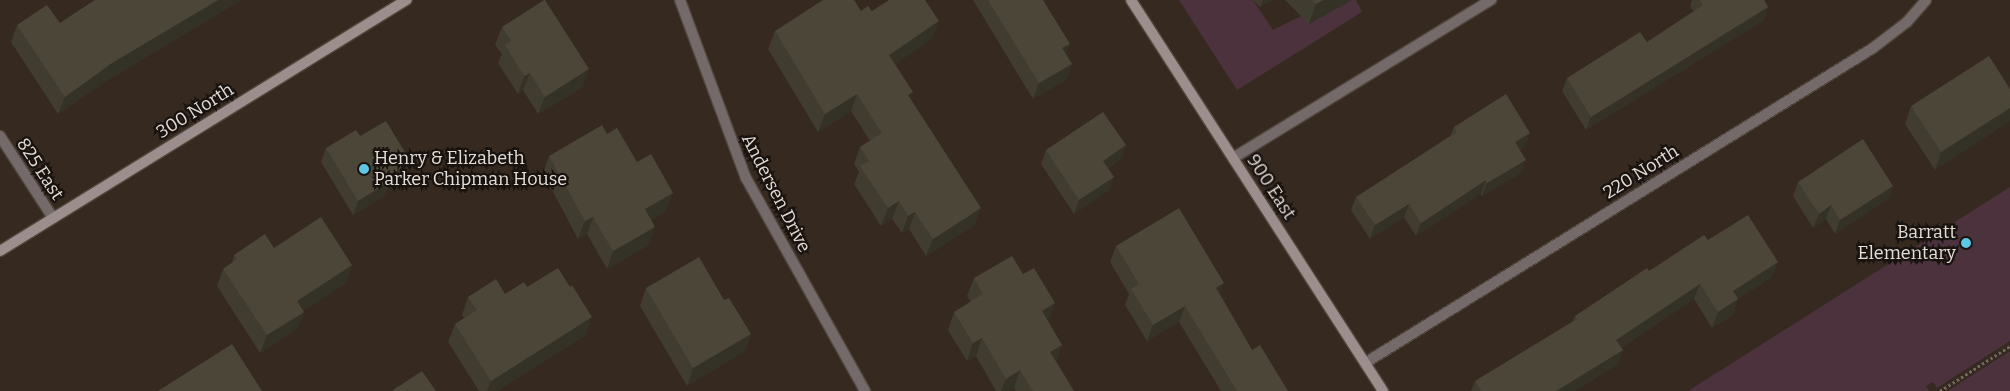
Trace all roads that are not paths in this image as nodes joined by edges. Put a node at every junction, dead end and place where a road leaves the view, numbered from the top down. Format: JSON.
{"nodes":[{"id":1,"x":407,"y":0,"type":"edge"},
{"id":2,"x":680,"y":0,"type":"edge"},
{"id":3,"x":1132,"y":0,"type":"edge"},
{"id":4,"x":1491,"y":0,"type":"edge"},
{"id":5,"x":1926,"y":0,"type":"edge"},
{"id":6,"x":0,"y":136,"type":"edge"},
{"id":7,"x":1233,"y":158,"type":"junction"},
{"id":8,"x":52,"y":218,"type":"junction"},
{"id":9,"x":0,"y":251,"type":"edge"},
{"id":10,"x":1365,"y":363,"type":"junction"},
{"id":11,"x":865,"y":391,"type":"edge"},
{"id":12,"x":1383,"y":391,"type":"edge"}],
"edges":[{"from":1,"to":8,"type":"street","name":"300 North"},
{"from":2,"to":11,"type":"street","name":"Andersen Drive"},
{"from":3,"to":7,"type":"street","name":"900 East"},
{"from":4,"to":7,"type":"street"},
{"from":5,"to":10,"type":"street","name":"220 North"},
{"from":6,"to":8,"type":"street","name":"825 East"},
{"from":7,"to":10,"type":"street","name":"900 East"},
{"from":8,"to":9,"type":"street","name":"300 North"},
{"from":10,"to":12,"type":"street","name":"900 East"}]}
